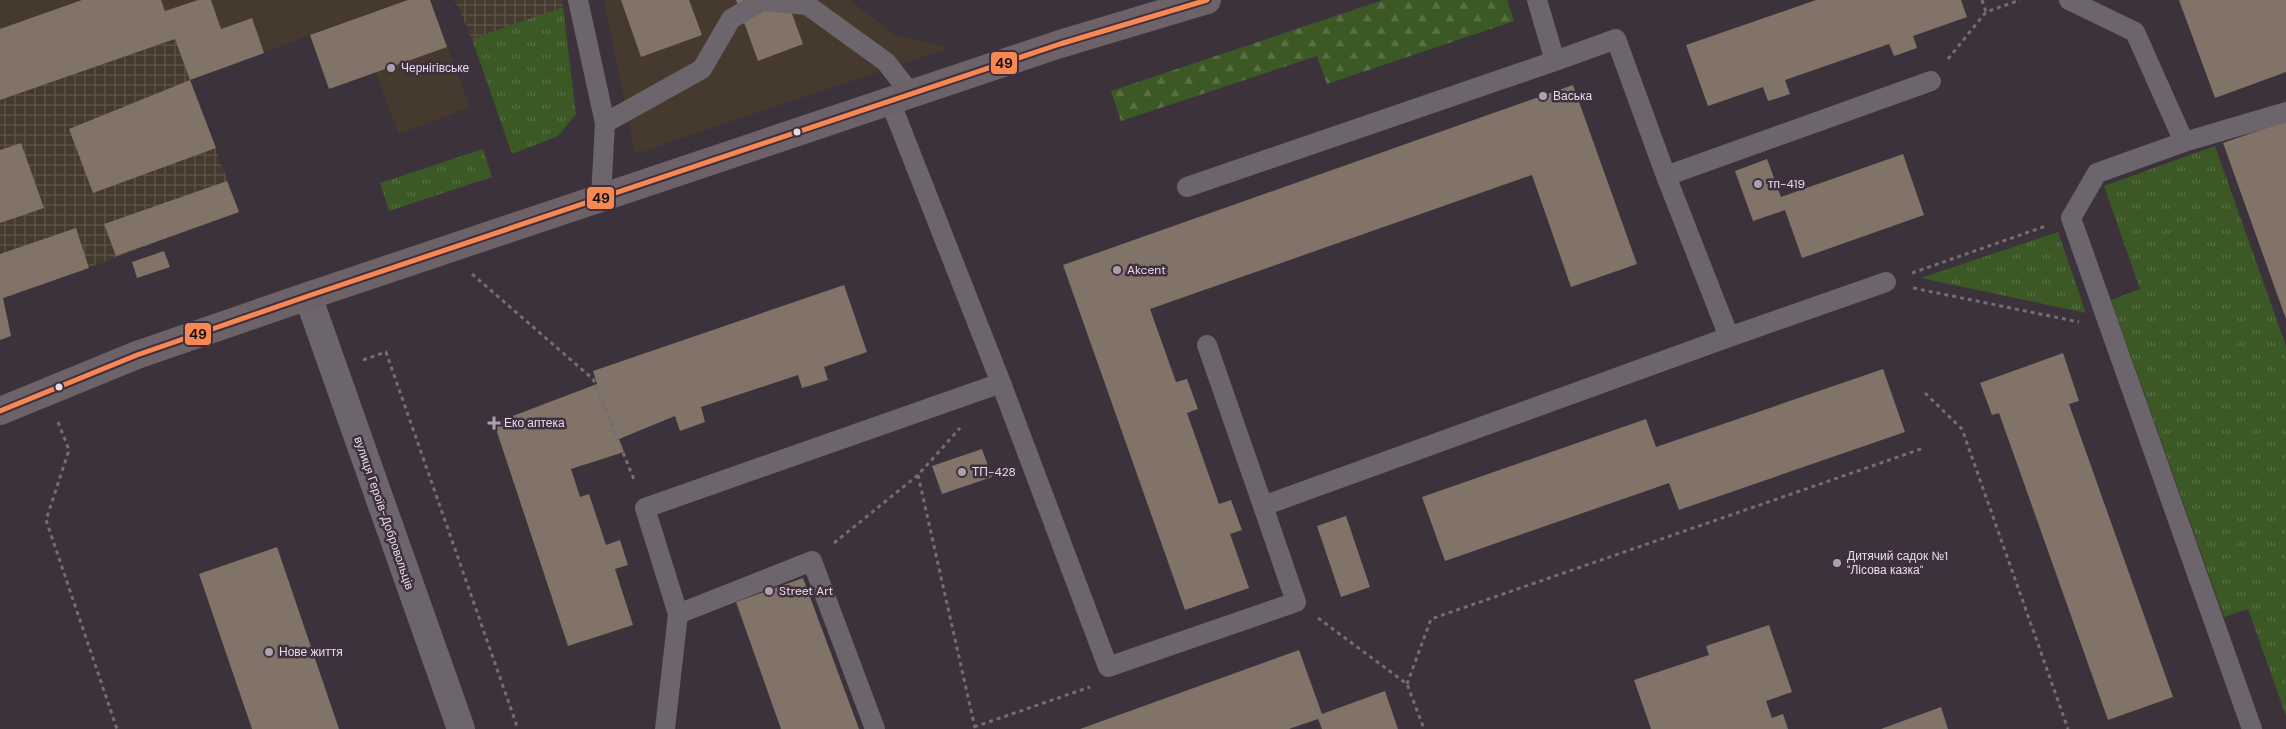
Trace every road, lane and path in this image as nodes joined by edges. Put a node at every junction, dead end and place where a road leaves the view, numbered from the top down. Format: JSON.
{"nodes":[{"id":1,"x":578,"y":0,"type":"edge"},
{"id":2,"x":1207,"y":0,"type":"edge"},
{"id":3,"x":1536,"y":0,"type":"edge"},
{"id":4,"x":1982,"y":0,"type":"edge"},
{"id":5,"x":2020,"y":0,"type":"edge"},
{"id":6,"x":2069,"y":0,"type":"edge"},
{"id":7,"x":1986,"y":12,"type":"junction"},
{"id":8,"x":1555,"y":61,"type":"junction"},
{"id":9,"x":1931,"y":81,"type":"joint"},
{"id":10,"x":900,"y":98,"type":"junction"},
{"id":11,"x":2286,"y":112,"type":"edge"},
{"id":12,"x":605,"y":123,"type":"junction"},
{"id":13,"x":2184,"y":142,"type":"junction"},
{"id":14,"x":1666,"y":176,"type":"junction"},
{"id":15,"x":1187,"y":188,"type":"dead end"},
{"id":16,"x":601,"y":198,"type":"junction"},
{"id":17,"x":2071,"y":218,"type":"junction"},
{"id":18,"x":444,"y":250,"type":"junction"},
{"id":19,"x":1886,"y":282,"type":"junction"},
{"id":20,"x":308,"y":296,"type":"junction"},
{"id":21,"x":2110,"y":328,"type":"junction"},
{"id":22,"x":1729,"y":337,"type":"junction"},
{"id":23,"x":1207,"y":345,"type":"dead end"},
{"id":24,"x":334,"y":371,"type":"junction"},
{"id":25,"x":1001,"y":383,"type":"junction"},
{"id":26,"x":44,"y":392,"type":"junction"},
{"id":27,"x":1925,"y":393,"type":"dead end"},
{"id":28,"x":0,"y":411,"type":"edge"},
{"id":29,"x":962,"y":426,"type":"dead end"},
{"id":30,"x":1921,"y":449,"type":"dead end"},
{"id":31,"x":918,"y":475,"type":"junction"},
{"id":32,"x":1263,"y":506,"type":"junction"},
{"id":33,"x":645,"y":508,"type":"junction"},
{"id":34,"x":812,"y":561,"type":"junction"},
{"id":35,"x":1296,"y":602,"type":"junction"},
{"id":36,"x":678,"y":614,"type":"junction"},
{"id":37,"x":1407,"y":684,"type":"junction"},
{"id":38,"x":117,"y":729,"type":"edge"},
{"id":39,"x":460,"y":729,"type":"edge"},
{"id":40,"x":518,"y":729,"type":"edge"},
{"id":41,"x":665,"y":729,"type":"edge"},
{"id":42,"x":875,"y":729,"type":"edge"},
{"id":43,"x":975,"y":729,"type":"edge"},
{"id":44,"x":1424,"y":729,"type":"edge"},
{"id":45,"x":2068,"y":729,"type":"edge"},
{"id":46,"x":2252,"y":729,"type":"edge"}],
"edges":[{"from":1,"to":12,"type":"lane"},
{"from":2,"to":10,"type":"main road"},
{"from":3,"to":8,"type":"lane"},
{"from":4,"to":7,"type":"path"},
{"from":5,"to":7,"type":"path"},
{"from":6,"to":13,"type":"lane"},
{"from":7,"to":9,"type":"path"},
{"from":8,"to":14,"type":"lane"},
{"from":8,"to":15,"type":"lane"},
{"from":9,"to":14,"type":"lane"},
{"from":10,"to":12,"type":"lane"},
{"from":10,"to":16,"type":"main road"},
{"from":10,"to":25,"type":"lane"},
{"from":11,"to":13,"type":"lane"},
{"from":12,"to":16,"type":"lane"},
{"from":13,"to":17,"type":"lane"},
{"from":14,"to":22,"type":"lane"},
{"from":16,"to":18,"type":"main road"},
{"from":17,"to":19,"type":"path"},
{"from":17,"to":21,"type":"lane"},
{"from":18,"to":20,"type":"main road"},
{"from":18,"to":33,"type":"path"},
{"from":19,"to":21,"type":"path"},
{"from":19,"to":22,"type":"lane"},
{"from":20,"to":24,"type":"street","name":"вулиця Героїв-Добровольців"},
{"from":20,"to":26,"type":"main road"},
{"from":21,"to":46,"type":"lane"},
{"from":22,"to":32,"type":"lane"},
{"from":23,"to":32,"type":"lane"},
{"from":24,"to":39,"type":"street","name":"вулиця Героїв-Добровольців"},
{"from":24,"to":40,"type":"path"},
{"from":25,"to":33,"type":"lane"},
{"from":25,"to":35,"type":"lane"},
{"from":26,"to":28,"type":"main road"},
{"from":26,"to":38,"type":"path"},
{"from":27,"to":45,"type":"path"},
{"from":29,"to":31,"type":"path"},
{"from":30,"to":37,"type":"path"},
{"from":31,"to":34,"type":"path"},
{"from":31,"to":43,"type":"path"},
{"from":32,"to":35,"type":"lane"},
{"from":33,"to":36,"type":"lane"},
{"from":34,"to":36,"type":"lane"},
{"from":34,"to":42,"type":"lane"},
{"from":35,"to":37,"type":"path"},
{"from":36,"to":41,"type":"lane"},
{"from":37,"to":44,"type":"path"}]}
